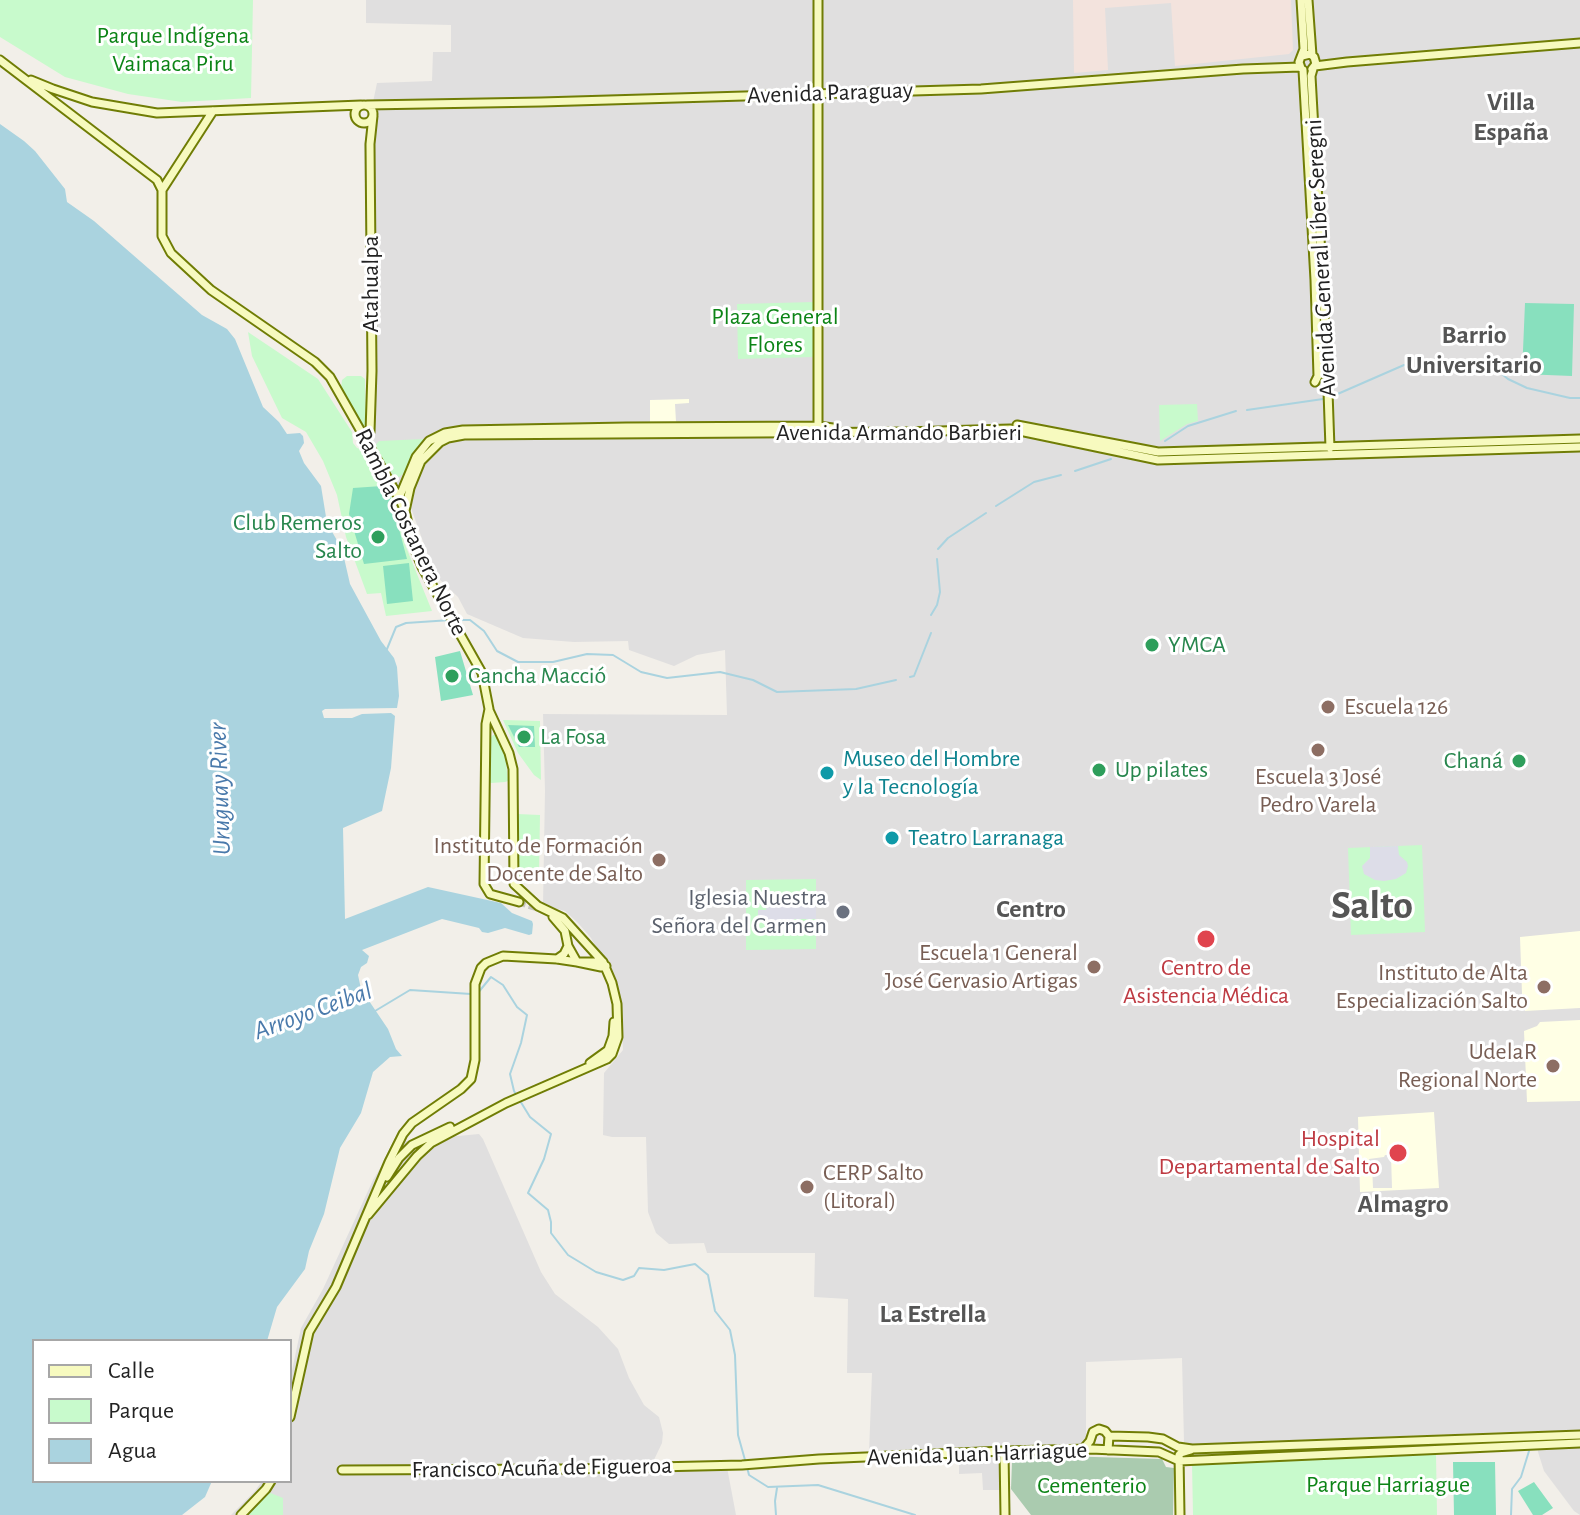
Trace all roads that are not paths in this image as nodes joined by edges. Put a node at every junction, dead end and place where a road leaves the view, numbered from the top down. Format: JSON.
{"nodes":[{"id":1,"x":818,"y":0,"type":"edge"},
{"id":2,"x":1301,"y":0,"type":"edge"},
{"id":3,"x":1308,"y":0,"type":"edge"},
{"id":4,"x":1580,"y":43,"type":"edge"},
{"id":5,"x":0,"y":60,"type":"edge"},
{"id":6,"x":1313,"y":62,"type":"junction"},
{"id":7,"x":1301,"y":63,"type":"junction"},
{"id":8,"x":12,"y":69,"type":"junction"},
{"id":9,"x":817,"y":93,"type":"junction"},
{"id":10,"x":364,"y":105,"type":"junction"},
{"id":11,"x":396,"y":105,"type":"junction"},
{"id":12,"x":333,"y":107,"type":"junction"},
{"id":13,"x":213,"y":111,"type":"junction"},
{"id":14,"x":373,"y":115,"type":"junction"},
{"id":15,"x":357,"y":120,"type":"junction"},
{"id":16,"x":370,"y":144,"type":"junction"},
{"id":17,"x":162,"y":190,"type":"junction"},
{"id":18,"x":340,"y":371,"type":"dead end"},
{"id":19,"x":1315,"y":382,"type":"dead end"},
{"id":20,"x":333,"y":383,"type":"junction"},
{"id":21,"x":818,"y":426,"type":"junction"},
{"id":22,"x":366,"y":432,"type":"junction"},
{"id":23,"x":1580,"y":439,"type":"edge"},
{"id":24,"x":369,"y":446,"type":"joint"},
{"id":25,"x":1580,"y":447,"type":"edge"},
{"id":26,"x":1330,"y":448,"type":"junction"},
{"id":27,"x":406,"y":479,"type":"junction"},
{"id":28,"x":396,"y":489,"type":"junction"},
{"id":29,"x":408,"y":499,"type":"junction"},
{"id":30,"x":405,"y":511,"type":"junction"},
{"id":31,"x":489,"y":709,"type":"junction"},
{"id":32,"x":501,"y":735,"type":"junction"},
{"id":33,"x":486,"y":737,"type":"junction"},
{"id":34,"x":519,"y":902,"type":"tunnel mouth"},
{"id":35,"x":553,"y":917,"type":"dead end"},
{"id":36,"x":568,"y":946,"type":"junction"},
{"id":37,"x":557,"y":959,"type":"junction"},
{"id":38,"x":577,"y":962,"type":"junction"},
{"id":39,"x":602,"y":964,"type":"junction"},
{"id":40,"x":496,"y":1108,"type":"junction"},
{"id":41,"x":375,"y":1194,"type":"junction"},
{"id":42,"x":368,"y":1215,"type":"junction"},
{"id":43,"x":292,"y":1408,"type":"edge"},
{"id":44,"x":1580,"y":1435,"type":"edge"},
{"id":45,"x":1109,"y":1436,"type":"junction"},
{"id":46,"x":1580,"y":1443,"type":"edge"},
{"id":47,"x":1090,"y":1447,"type":"junction"},
{"id":48,"x":1192,"y":1449,"type":"junction"},
{"id":49,"x":1108,"y":1450,"type":"junction"},
{"id":50,"x":1004,"y":1451,"type":"junction"},
{"id":51,"x":1182,"y":1461,"type":"junction"},
{"id":52,"x":742,"y":1465,"type":"joint"},
{"id":53,"x":342,"y":1470,"type":"dead end"},
{"id":54,"x":270,"y":1483,"type":"edge"},
{"id":55,"x":241,"y":1515,"type":"edge"},
{"id":56,"x":1005,"y":1515,"type":"edge"},
{"id":57,"x":1180,"y":1515,"type":"edge"}],
"edges":[{"from":1,"to":9,"type":"street"},
{"from":2,"to":7,"type":"street","name":"Avenida General Líber Seregni"},
{"from":3,"to":6,"type":"street","name":"Avenida General Líber Seregni"},
{"from":4,"to":6,"type":"street"},
{"from":5,"to":8,"type":"street"},
{"from":6,"to":7,"type":"street"},
{"from":6,"to":7,"type":"street"},
{"from":6,"to":26,"type":"street","name":"Avenida General Líber Seregni"},
{"from":7,"to":9,"type":"street","name":"Avenida Paraguay"},
{"from":7,"to":19,"type":"street","name":"Avenida General Líber Seregni"},
{"from":8,"to":13,"type":"street","name":"Avenida Paraguay"},
{"from":8,"to":17,"type":"street"},
{"from":9,"to":11,"type":"street","name":"Avenida Paraguay"},
{"from":9,"to":21,"type":"street"},
{"from":10,"to":11,"type":"street","name":"Avenida Paraguay"},
{"from":10,"to":12,"type":"street","name":"Avenida Paraguay"},
{"from":10,"to":14,"type":"street"},
{"from":10,"to":15,"type":"street"},
{"from":11,"to":14,"type":"street","name":"Avenida Paraguay"},
{"from":12,"to":13,"type":"street","name":"Avenida Paraguay"},
{"from":12,"to":15,"type":"street","name":"Avenida Paraguay"},
{"from":13,"to":17,"type":"street"},
{"from":14,"to":15,"type":"street"},
{"from":14,"to":16,"type":"street","name":"Atahualpa"},
{"from":15,"to":16,"type":"street","name":"Atahualpa"},
{"from":16,"to":22,"type":"street","name":"Atahualpa"},
{"from":17,"to":20,"type":"street","name":"Rambla Costanera Norte"},
{"from":18,"to":20,"type":"street"},
{"from":20,"to":22,"type":"street","name":"Rambla Costanera Norte"},
{"from":21,"to":26,"type":"street","name":"Avenida Armando Barbieri"},
{"from":21,"to":27,"type":"street","name":"Avenida Armando Barbieri"},
{"from":22,"to":24,"type":"street","name":"Atahualpa"},
{"from":23,"to":26,"type":"street","name":"Avenida Armando Barbieri"},
{"from":24,"to":28,"type":"street","name":"Rambla Costanera Norte"},
{"from":25,"to":29,"type":"street","name":"Avenida Armando Barbieri"},
{"from":27,"to":28,"type":"street","name":"Avenida Armando Barbieri"},
{"from":27,"to":28,"type":"street"},
{"from":28,"to":29,"type":"street"},
{"from":28,"to":30,"type":"street","name":"Rambla Costanera Norte"},
{"from":29,"to":30,"type":"street","name":"Avenida Armando Barbieri"},
{"from":30,"to":31,"type":"street","name":"Rambla Costanera Norte"},
{"from":31,"to":32,"type":"street"},
{"from":31,"to":33,"type":"street","name":"Rambla Costanera Norte"},
{"from":32,"to":33,"type":"street"},
{"from":32,"to":39,"type":"street"},
{"from":33,"to":34,"type":"street","name":"Rambla Costanera Norte"},
{"from":35,"to":36,"type":"street"},
{"from":36,"to":37,"type":"street"},
{"from":36,"to":38,"type":"street"},
{"from":37,"to":38,"type":"street"},
{"from":37,"to":41,"type":"street"},
{"from":38,"to":39,"type":"street"},
{"from":39,"to":40,"type":"street"},
{"from":40,"to":41,"type":"street"},
{"from":40,"to":42,"type":"street"},
{"from":41,"to":42,"type":"street"},
{"from":42,"to":43,"type":"street"},
{"from":44,"to":48,"type":"street","name":"Avenida Juan Harriague"},
{"from":45,"to":47,"type":"street","name":"Avenida Juan Harriague"},
{"from":45,"to":48,"type":"street","name":"Avenida Juan Harriague"},
{"from":45,"to":49,"type":"street"},
{"from":46,"to":51,"type":"street","name":"Avenida Juan Harriague"},
{"from":47,"to":49,"type":"street","name":"Avenida Juan Harriague"},
{"from":47,"to":50,"type":"street","name":"Avenida Juan Harriague"},
{"from":48,"to":51,"type":"street"},
{"from":49,"to":51,"type":"street","name":"Avenida Juan Harriague"},
{"from":50,"to":52,"type":"street","name":"Avenida Juan Harriague"},
{"from":50,"to":56,"type":"street"},
{"from":51,"to":57,"type":"street"},
{"from":52,"to":53,"type":"street","name":"Francisco Acuña de Figueroa"},
{"from":54,"to":55,"type":"street"}]}
